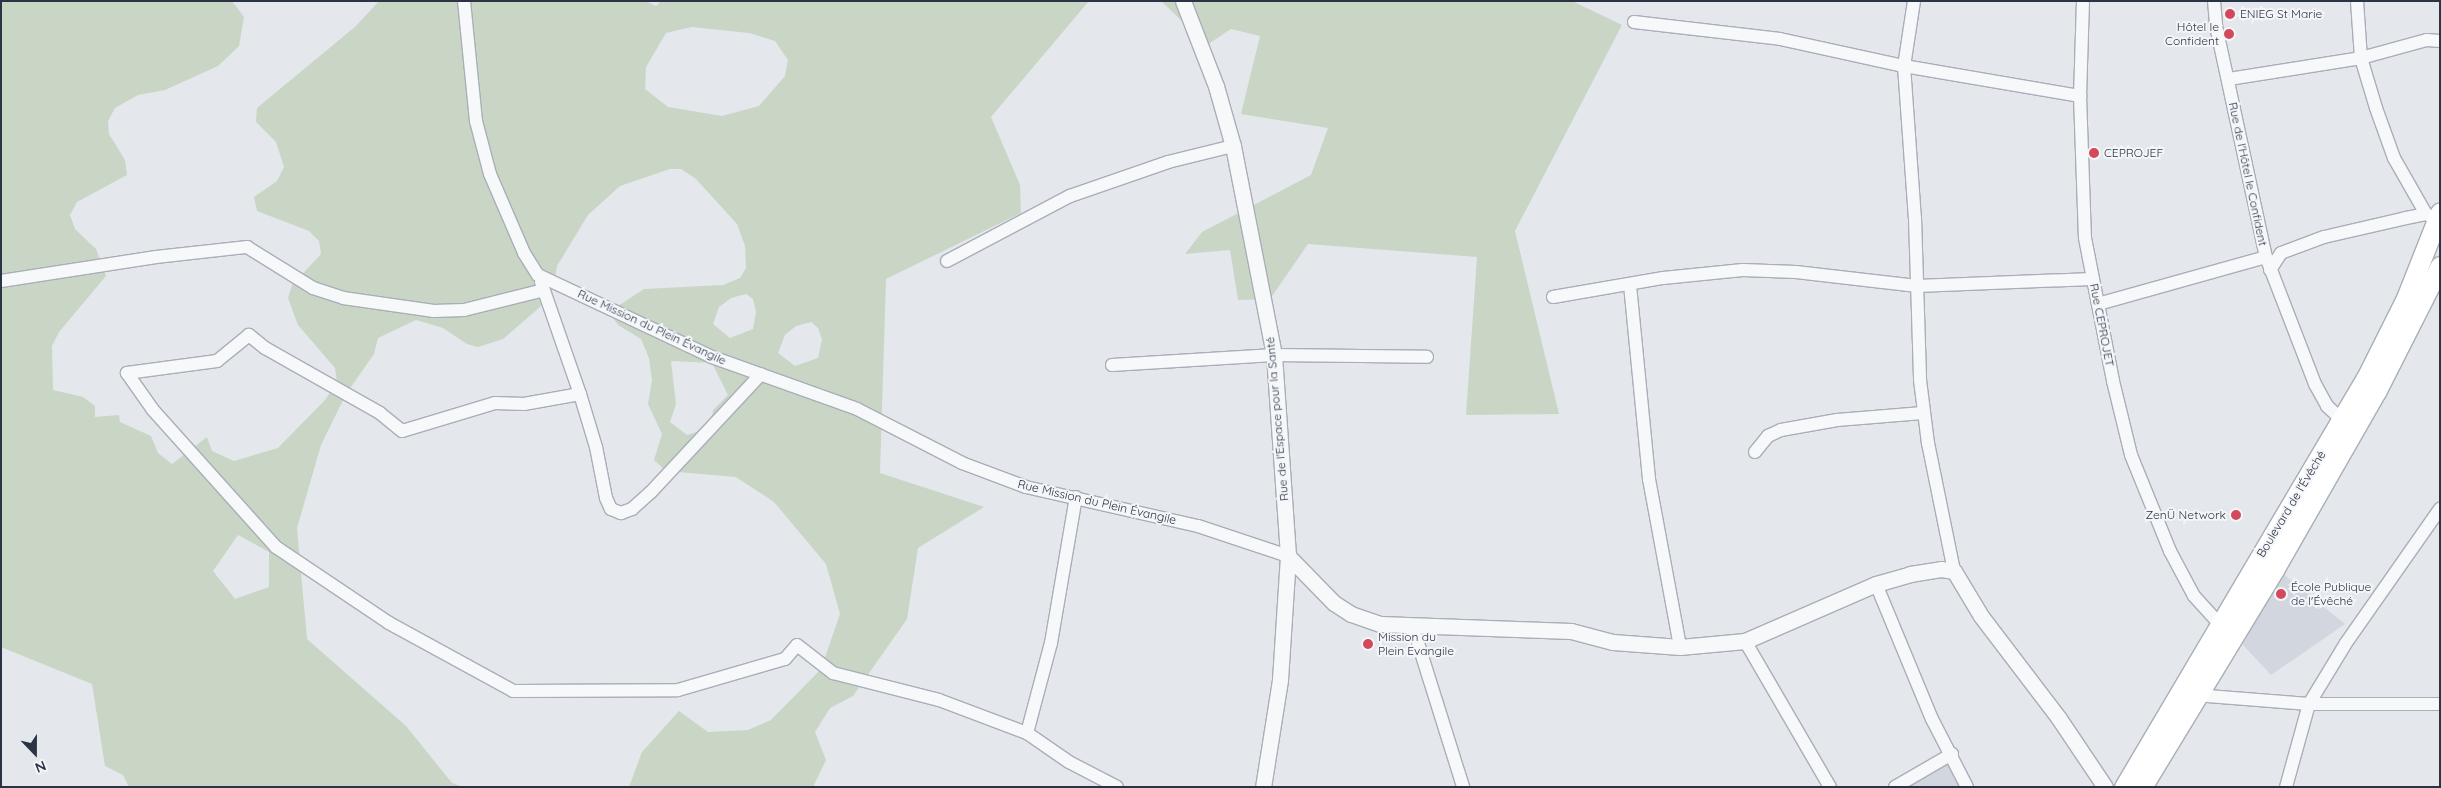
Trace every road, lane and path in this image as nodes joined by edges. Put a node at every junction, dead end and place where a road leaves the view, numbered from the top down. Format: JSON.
{"nodes":[{"id":1,"x":464,"y":1,"type":"edge"},
{"id":2,"x":1183,"y":1,"type":"edge"},
{"id":3,"x":1914,"y":1,"type":"edge"},
{"id":4,"x":2082,"y":1,"type":"edge"},
{"id":5,"x":2214,"y":1,"type":"edge"},
{"id":6,"x":2357,"y":1,"type":"edge"},
{"id":7,"x":1634,"y":22,"type":"dead end"},
{"id":8,"x":2440,"y":41,"type":"edge"},
{"id":9,"x":2361,"y":58,"type":"junction"},
{"id":10,"x":1904,"y":66,"type":"junction"},
{"id":11,"x":2229,"y":79,"type":"junction"},
{"id":12,"x":2080,"y":96,"type":"junction"},
{"id":13,"x":1232,"y":146,"type":"junction"},
{"id":14,"x":2434,"y":215,"type":"edge"},
{"id":15,"x":2266,"y":257,"type":"junction"},
{"id":16,"x":947,"y":261,"type":"dead end"},
{"id":17,"x":2270,"y":270,"type":"junction"},
{"id":18,"x":2438,"y":271,"type":"edge"},
{"id":19,"x":538,"y":275,"type":"junction"},
{"id":20,"x":2092,"y":279,"type":"junction"},
{"id":21,"x":1,"y":281,"type":"edge"},
{"id":22,"x":1630,"y":284,"type":"junction"},
{"id":23,"x":1917,"y":286,"type":"junction"},
{"id":24,"x":544,"y":290,"type":"junction"},
{"id":25,"x":1553,"y":298,"type":"dead end"},
{"id":26,"x":2098,"y":304,"type":"junction"},
{"id":27,"x":1274,"y":356,"type":"junction"},
{"id":28,"x":1427,"y":356,"type":"dead end"},
{"id":29,"x":1112,"y":365,"type":"dead end"},
{"id":30,"x":761,"y":374,"type":"junction"},
{"id":31,"x":580,"y":394,"type":"junction"},
{"id":32,"x":1924,"y":413,"type":"junction"},
{"id":33,"x":2341,"y":419,"type":"junction"},
{"id":34,"x":1755,"y":452,"type":"dead end"},
{"id":35,"x":1076,"y":497,"type":"junction"},
{"id":36,"x":2440,"y":509,"type":"edge"},
{"id":37,"x":1288,"y":556,"type":"junction"},
{"id":38,"x":1954,"y":571,"type":"junction"},
{"id":39,"x":1876,"y":584,"type":"junction"},
{"id":40,"x":1413,"y":627,"type":"junction"},
{"id":41,"x":2225,"y":629,"type":"junction"},
{"id":42,"x":1745,"y":641,"type":"junction"},
{"id":43,"x":1680,"y":647,"type":"junction"},
{"id":44,"x":2195,"y":695,"type":"junction"},
{"id":45,"x":2309,"y":704,"type":"junction"},
{"id":46,"x":2440,"y":704,"type":"edge"},
{"id":47,"x":1027,"y":733,"type":"junction"},
{"id":48,"x":1952,"y":754,"type":"junction"},
{"id":49,"x":1118,"y":787,"type":"edge"},
{"id":50,"x":1263,"y":787,"type":"edge"},
{"id":51,"x":1464,"y":787,"type":"edge"},
{"id":52,"x":1830,"y":787,"type":"edge"},
{"id":53,"x":1895,"y":787,"type":"edge"},
{"id":54,"x":1967,"y":787,"type":"edge"},
{"id":55,"x":2105,"y":787,"type":"edge"},
{"id":56,"x":2124,"y":787,"type":"edge"},
{"id":57,"x":2142,"y":787,"type":"edge"},
{"id":58,"x":2286,"y":787,"type":"edge"}],
"edges":[{"from":1,"to":19,"type":"street"},
{"from":2,"to":13,"type":"street","name":"Rue de l'Espace pour la Santé"},
{"from":3,"to":10,"type":"street"},
{"from":4,"to":12,"type":"street","name":"Rue CEPROJET"},
{"from":5,"to":11,"type":"street","name":"Rue de l'Hôtel le Confident"},
{"from":6,"to":9,"type":"street"},
{"from":7,"to":10,"type":"street"},
{"from":8,"to":9,"type":"street"},
{"from":9,"to":11,"type":"street"},
{"from":9,"to":14,"type":"street"},
{"from":10,"to":12,"type":"street"},
{"from":10,"to":23,"type":"street"},
{"from":11,"to":15,"type":"street","name":"Rue de l'Hôtel le Confident"},
{"from":12,"to":20,"type":"street","name":"Rue CEPROJET"},
{"from":13,"to":16,"type":"street"},
{"from":13,"to":27,"type":"street","name":"Rue de l'Espace pour la Santé"},
{"from":14,"to":17,"type":"street"},
{"from":14,"to":33,"type":"main road","name":"Boulevard de l'Évêché"},
{"from":15,"to":17,"type":"street","name":"Rue de l'Hôtel le Confident"},
{"from":15,"to":26,"type":"street"},
{"from":17,"to":33,"type":"street","name":"Rue de l'Hôtel le Confident"},
{"from":18,"to":41,"type":"main road","name":"Boulevard de l'Évêché"},
{"from":19,"to":24,"type":"street"},
{"from":19,"to":30,"type":"street","name":"Rue Mission du Plein Évangile"},
{"from":20,"to":23,"type":"street"},
{"from":20,"to":26,"type":"street","name":"Rue CEPROJET"},
{"from":21,"to":24,"type":"street"},
{"from":22,"to":23,"type":"street"},
{"from":22,"to":25,"type":"street"},
{"from":22,"to":43,"type":"street"},
{"from":23,"to":32,"type":"street"},
{"from":24,"to":31,"type":"street"},
{"from":26,"to":41,"type":"street","name":"Rue CEPROJET"},
{"from":27,"to":28,"type":"street"},
{"from":27,"to":29,"type":"street"},
{"from":27,"to":37,"type":"street","name":"Rue de l'Espace pour la Santé"},
{"from":30,"to":31,"type":"street"},
{"from":30,"to":35,"type":"street","name":"Rue Mission du Plein Évangile"},
{"from":31,"to":47,"type":"street"},
{"from":32,"to":34,"type":"street"},
{"from":32,"to":38,"type":"street"},
{"from":33,"to":41,"type":"main road","name":"Boulevard de l'Évêché"},
{"from":35,"to":37,"type":"street","name":"Rue Mission du Plein Évangile"},
{"from":35,"to":47,"type":"street"},
{"from":36,"to":45,"type":"street"},
{"from":37,"to":40,"type":"street","name":"Rue Mission du Plein Évangile"},
{"from":37,"to":50,"type":"street","name":"Rue de l'Espace pour la Santé"},
{"from":38,"to":39,"type":"street","name":"Rue Mission du Plein Évangile"},
{"from":38,"to":55,"type":"street"},
{"from":39,"to":42,"type":"street","name":"Rue Mission du Plein Évangile"},
{"from":39,"to":48,"type":"street"},
{"from":40,"to":43,"type":"street","name":"Rue Mission du Plein Évangile"},
{"from":40,"to":51,"type":"street"},
{"from":41,"to":44,"type":"main road","name":"Boulevard de l'Évêché"},
{"from":41,"to":56,"type":"main road","name":"Boulevard de l'Évêché"},
{"from":42,"to":43,"type":"street","name":"Rue Mission du Plein Évangile"},
{"from":42,"to":52,"type":"street"},
{"from":44,"to":45,"type":"street"},
{"from":44,"to":57,"type":"main road","name":"Boulevard de l'Évêché"},
{"from":45,"to":46,"type":"street"},
{"from":45,"to":58,"type":"street"},
{"from":47,"to":49,"type":"street"},
{"from":48,"to":53,"type":"street"},
{"from":48,"to":54,"type":"street"}]}
